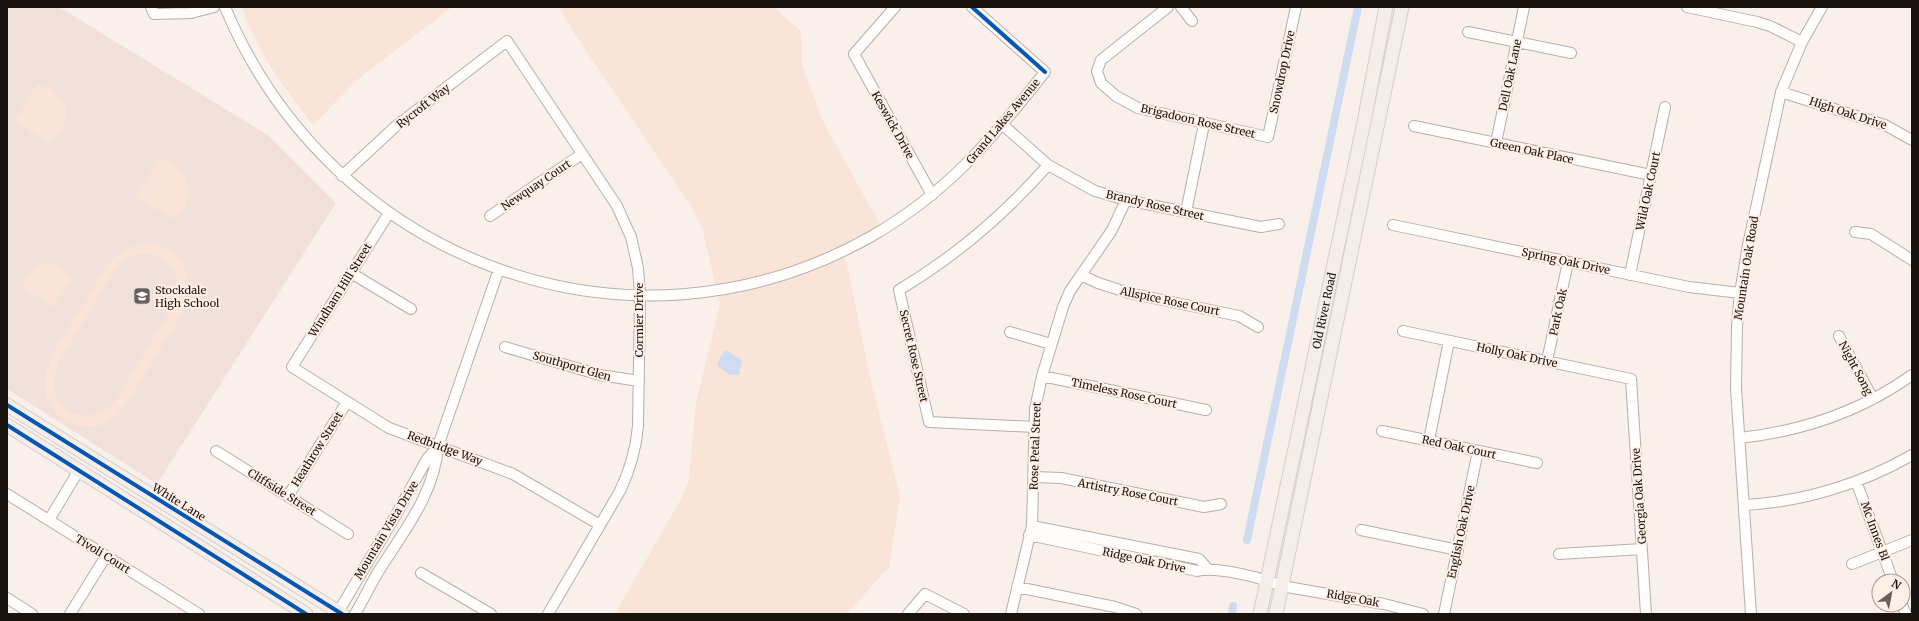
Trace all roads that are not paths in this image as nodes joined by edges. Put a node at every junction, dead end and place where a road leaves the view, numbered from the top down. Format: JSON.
{"nodes":[{"id":1,"x":151,"y":7,"type":"edge"},
{"id":2,"x":214,"y":7,"type":"edge"},
{"id":3,"x":225,"y":7,"type":"edge"},
{"id":4,"x":895,"y":7,"type":"edge"},
{"id":5,"x":972,"y":7,"type":"edge"},
{"id":6,"x":1168,"y":7,"type":"edge"},
{"id":7,"x":1181,"y":7,"type":"edge"},
{"id":8,"x":1296,"y":7,"type":"edge"},
{"id":9,"x":1386,"y":7,"type":"edge"},
{"id":10,"x":1402,"y":7,"type":"edge"},
{"id":11,"x":1524,"y":7,"type":"edge"},
{"id":12,"x":1687,"y":7,"type":"edge"},
{"id":13,"x":1822,"y":7,"type":"edge"},
{"id":14,"x":1192,"y":22,"type":"dead end"},
{"id":15,"x":1468,"y":32,"type":"dead end"},
{"id":16,"x":507,"y":41,"type":"joint"},
{"id":17,"x":1517,"y":42,"type":"junction"},
{"id":18,"x":1802,"y":42,"type":"junction"},
{"id":19,"x":1571,"y":53,"type":"dead end"},
{"id":20,"x":1782,"y":92,"type":"junction"},
{"id":21,"x":1665,"y":107,"type":"dead end"},
{"id":22,"x":1204,"y":124,"type":"junction"},
{"id":23,"x":1003,"y":125,"type":"junction"},
{"id":24,"x":1414,"y":126,"type":"dead end"},
{"id":25,"x":1268,"y":137,"type":"joint"},
{"id":26,"x":1912,"y":140,"type":"edge"},
{"id":27,"x":1496,"y":143,"type":"junction"},
{"id":28,"x":582,"y":154,"type":"junction"},
{"id":29,"x":1048,"y":165,"type":"junction"},
{"id":30,"x":1651,"y":175,"type":"junction"},
{"id":31,"x":342,"y":176,"type":"junction"},
{"id":32,"x":932,"y":195,"type":"junction"},
{"id":33,"x":1126,"y":200,"type":"junction"},
{"id":34,"x":1186,"y":212,"type":"junction"},
{"id":35,"x":389,"y":213,"type":"junction"},
{"id":36,"x":490,"y":216,"type":"dead end"},
{"id":37,"x":1279,"y":224,"type":"dead end"},
{"id":38,"x":1393,"y":225,"type":"dead end"},
{"id":39,"x":1855,"y":232,"type":"dead end"},
{"id":40,"x":1912,"y":260,"type":"edge"},
{"id":41,"x":1568,"y":262,"type":"junction"},
{"id":42,"x":499,"y":269,"type":"junction"},
{"id":43,"x":351,"y":273,"type":"junction"},
{"id":44,"x":1081,"y":275,"type":"junction"},
{"id":45,"x":1630,"y":275,"type":"junction"},
{"id":46,"x":1740,"y":293,"type":"junction"},
{"id":47,"x":640,"y":294,"type":"junction"},
{"id":48,"x":411,"y":310,"type":"dead end"},
{"id":49,"x":1258,"y":327,"type":"dead end"},
{"id":50,"x":1403,"y":331,"type":"dead end"},
{"id":51,"x":1010,"y":332,"type":"dead end"},
{"id":52,"x":1839,"y":336,"type":"dead end"},
{"id":53,"x":1449,"y":341,"type":"junction"},
{"id":54,"x":1051,"y":344,"type":"junction"},
{"id":55,"x":505,"y":347,"type":"dead end"},
{"id":56,"x":1548,"y":361,"type":"junction"},
{"id":57,"x":292,"y":367,"type":"joint"},
{"id":58,"x":1912,"y":375,"type":"edge"},
{"id":59,"x":1042,"y":376,"type":"junction"},
{"id":60,"x":1631,"y":379,"type":"joint"},
{"id":61,"x":639,"y":381,"type":"junction"},
{"id":62,"x":1874,"y":400,"type":"junction"},
{"id":63,"x":347,"y":402,"type":"junction"},
{"id":64,"x":7,"y":405,"type":"edge"},
{"id":65,"x":1206,"y":410,"type":"dead end"},
{"id":66,"x":7,"y":425,"type":"edge"},
{"id":67,"x":1035,"y":427,"type":"junction"},
{"id":68,"x":1382,"y":431,"type":"dead end"},
{"id":69,"x":1740,"y":438,"type":"junction"},
{"id":70,"x":1429,"y":440,"type":"junction"},
{"id":71,"x":438,"y":446,"type":"junction"},
{"id":72,"x":216,"y":451,"type":"dead end"},
{"id":73,"x":1478,"y":451,"type":"junction"},
{"id":74,"x":1912,"y":455,"type":"edge"},
{"id":75,"x":1536,"y":463,"type":"dead end"},
{"id":76,"x":79,"y":470,"type":"junction"},
{"id":77,"x":1034,"y":476,"type":"junction"},
{"id":78,"x":125,"y":479,"type":"junction"},
{"id":79,"x":1856,"y":481,"type":"junction"},
{"id":80,"x":7,"y":494,"type":"edge"},
{"id":81,"x":288,"y":496,"type":"junction"},
{"id":82,"x":1221,"y":504,"type":"dead end"},
{"id":83,"x":1744,"y":505,"type":"junction"},
{"id":84,"x":48,"y":520,"type":"junction"},
{"id":85,"x":600,"y":525,"type":"junction"},
{"id":86,"x":1361,"y":530,"type":"dead end"},
{"id":87,"x":1030,"y":531,"type":"junction"},
{"id":88,"x":348,"y":534,"type":"dead end"},
{"id":89,"x":1912,"y":540,"type":"edge"},
{"id":90,"x":1642,"y":549,"type":"junction"},
{"id":91,"x":1458,"y":550,"type":"junction"},
{"id":92,"x":1883,"y":552,"type":"junction"},
{"id":93,"x":1559,"y":554,"type":"dead end"},
{"id":94,"x":106,"y":556,"type":"junction"},
{"id":95,"x":1852,"y":564,"type":"dead end"},
{"id":96,"x":1207,"y":568,"type":"junction"},
{"id":97,"x":421,"y":573,"type":"dead end"},
{"id":98,"x":1891,"y":573,"type":"edge"},
{"id":99,"x":1268,"y":580,"type":"junction"},
{"id":100,"x":1282,"y":586,"type":"junction"},
{"id":101,"x":1018,"y":587,"type":"junction"},
{"id":102,"x":7,"y":598,"type":"edge"},
{"id":103,"x":338,"y":613,"type":"edge"},
{"id":104,"x":32,"y":614,"type":"edge"},
{"id":105,"x":70,"y":614,"type":"edge"},
{"id":106,"x":199,"y":614,"type":"edge"},
{"id":107,"x":306,"y":614,"type":"edge"},
{"id":108,"x":355,"y":614,"type":"edge"},
{"id":109,"x":491,"y":614,"type":"edge"},
{"id":110,"x":548,"y":614,"type":"edge"},
{"id":111,"x":908,"y":614,"type":"edge"},
{"id":112,"x":964,"y":614,"type":"edge"},
{"id":113,"x":1011,"y":614,"type":"edge"},
{"id":114,"x":1136,"y":614,"type":"edge"},
{"id":115,"x":1260,"y":614,"type":"edge"},
{"id":116,"x":1276,"y":614,"type":"edge"},
{"id":117,"x":1423,"y":614,"type":"edge"},
{"id":118,"x":1444,"y":614,"type":"edge"},
{"id":119,"x":1646,"y":614,"type":"edge"},
{"id":120,"x":1751,"y":614,"type":"edge"}],
"edges":[{"from":1,"to":2,"type":"street"},
{"from":3,"to":31,"type":"street","name":"Grand Lakes Avenue"},
{"from":4,"to":32,"type":"street","name":"Keswick Drive"},
{"from":5,"to":23,"type":"street","name":"Grand Lakes Avenue"},
{"from":6,"to":22,"type":"street","name":"Brigadoon Rose Street"},
{"from":7,"to":14,"type":"street"},
{"from":8,"to":25,"type":"street","name":"Snowdrop Drive"},
{"from":9,"to":99,"type":"main road","name":"Old River Road"},
{"from":10,"to":100,"type":"main road","name":"Old River Road"},
{"from":11,"to":17,"type":"street","name":"Dell Oak Lane"},
{"from":12,"to":18,"type":"street"},
{"from":13,"to":18,"type":"street","name":"Mountain Oak Road"},
{"from":15,"to":17,"type":"street"},
{"from":16,"to":28,"type":"street","name":"Cormier Drive"},
{"from":16,"to":31,"type":"street","name":"Rycroft Way"},
{"from":17,"to":19,"type":"street"},
{"from":17,"to":27,"type":"street","name":"Dell Oak Lane"},
{"from":18,"to":20,"type":"street","name":"Mountain Oak Road"},
{"from":20,"to":26,"type":"street","name":"High Oak Drive"},
{"from":20,"to":46,"type":"street","name":"Mountain Oak Road"},
{"from":21,"to":30,"type":"street","name":"Wild Oak Court"},
{"from":22,"to":25,"type":"street","name":"Brigadoon Rose Street"},
{"from":22,"to":34,"type":"street"},
{"from":23,"to":29,"type":"street","name":"Brandy Rose Street"},
{"from":23,"to":32,"type":"street","name":"Grand Lakes Avenue"},
{"from":24,"to":27,"type":"street","name":"Green Oak Place"},
{"from":27,"to":30,"type":"street","name":"Green Oak Place"},
{"from":28,"to":36,"type":"street","name":"Newquay Court"},
{"from":28,"to":47,"type":"street","name":"Cormier Drive"},
{"from":29,"to":33,"type":"street","name":"Brandy Rose Street"},
{"from":29,"to":67,"type":"street","name":"Secret Rose Street"},
{"from":30,"to":45,"type":"street","name":"Wild Oak Court"},
{"from":31,"to":35,"type":"street","name":"Grand Lakes Avenue"},
{"from":32,"to":47,"type":"street","name":"Grand Lakes Avenue"},
{"from":33,"to":34,"type":"street","name":"Brandy Rose Street"},
{"from":33,"to":44,"type":"street","name":"Rose Petal Street"},
{"from":34,"to":37,"type":"street","name":"Brandy Rose Street"},
{"from":35,"to":42,"type":"street","name":"Grand Lakes Avenue"},
{"from":35,"to":43,"type":"street","name":"Windham Hill Street"},
{"from":38,"to":41,"type":"street","name":"Spring Oak Drive"},
{"from":39,"to":40,"type":"street"},
{"from":41,"to":45,"type":"street","name":"Spring Oak Drive"},
{"from":41,"to":56,"type":"street","name":"Park Oak"},
{"from":42,"to":47,"type":"street","name":"Grand Lakes Avenue"},
{"from":42,"to":71,"type":"street","name":"Mountain Vista Drive"},
{"from":43,"to":48,"type":"street"},
{"from":43,"to":57,"type":"street","name":"Windham Hill Street"},
{"from":44,"to":49,"type":"street","name":"Allspice Rose Court"},
{"from":44,"to":54,"type":"street","name":"Rose Petal Street"},
{"from":45,"to":46,"type":"street","name":"Spring Oak Drive"},
{"from":46,"to":69,"type":"street","name":"Mountain Oak Road"},
{"from":47,"to":61,"type":"street","name":"Cormier Drive"},
{"from":50,"to":53,"type":"street","name":"Holly Oak Drive"},
{"from":51,"to":54,"type":"street"},
{"from":52,"to":62,"type":"street","name":"Night Song"},
{"from":53,"to":56,"type":"street","name":"Holly Oak Drive"},
{"from":53,"to":70,"type":"street"},
{"from":54,"to":59,"type":"street","name":"Rose Petal Street"},
{"from":55,"to":61,"type":"street","name":"Southport Glen"},
{"from":56,"to":60,"type":"street","name":"Holly Oak Drive"},
{"from":57,"to":63,"type":"street","name":"Redbridge Way"},
{"from":58,"to":62,"type":"street"},
{"from":59,"to":65,"type":"street","name":"Timeless Rose Court"},
{"from":59,"to":67,"type":"street","name":"Rose Petal Street"},
{"from":60,"to":90,"type":"street","name":"Georgia Oak Drive"},
{"from":61,"to":85,"type":"street","name":"Cormier Drive"},
{"from":62,"to":69,"type":"street"},
{"from":63,"to":71,"type":"street","name":"Redbridge Way"},
{"from":63,"to":81,"type":"street","name":"Heathrow Street"},
{"from":64,"to":78,"type":"main road","name":"White Lane"},
{"from":66,"to":76,"type":"main road"},
{"from":67,"to":77,"type":"street","name":"Rose Petal Street"},
{"from":68,"to":70,"type":"street","name":"Red Oak Court"},
{"from":69,"to":83,"type":"street","name":"Mountain Oak Road"},
{"from":70,"to":73,"type":"street","name":"Red Oak Court"},
{"from":71,"to":85,"type":"street","name":"Redbridge Way"},
{"from":71,"to":103,"type":"street","name":"Mountain Vista Drive"},
{"from":71,"to":108,"type":"street","name":"Mountain Vista Drive"},
{"from":72,"to":81,"type":"street","name":"Cliffside Street"},
{"from":73,"to":75,"type":"street","name":"Red Oak Court"},
{"from":73,"to":91,"type":"street","name":"English Oak Drive"},
{"from":74,"to":79,"type":"street"},
{"from":76,"to":78,"type":"main road"},
{"from":76,"to":84,"type":"street"},
{"from":76,"to":107,"type":"main road"},
{"from":77,"to":82,"type":"street","name":"Artistry Rose Court"},
{"from":77,"to":87,"type":"street","name":"Rose Petal Street"},
{"from":78,"to":103,"type":"main road","name":"White Lane"},
{"from":79,"to":83,"type":"street"},
{"from":79,"to":92,"type":"street","name":"Mc Innes Bl"},
{"from":80,"to":84,"type":"street","name":"Tivoli Court"},
{"from":81,"to":88,"type":"street","name":"Cliffside Street"},
{"from":83,"to":120,"type":"street","name":"Mountain Oak Road"},
{"from":84,"to":94,"type":"street","name":"Tivoli Court"},
{"from":85,"to":110,"type":"street","name":"Cormier Drive"},
{"from":86,"to":91,"type":"street"},
{"from":87,"to":96,"type":"street","name":"Ridge Oak Drive"},
{"from":87,"to":96,"type":"street","name":"Ridge Oak Drive"},
{"from":87,"to":101,"type":"street","name":"Rose Petal Street"},
{"from":89,"to":92,"type":"street"},
{"from":90,"to":93,"type":"street"},
{"from":90,"to":119,"type":"street","name":"Georgia Oak Drive"},
{"from":91,"to":118,"type":"street","name":"English Oak Drive"},
{"from":92,"to":95,"type":"street"},
{"from":92,"to":98,"type":"street","name":"Mc Innes Bl"},
{"from":94,"to":105,"type":"street"},
{"from":94,"to":106,"type":"street","name":"Tivoli Court"},
{"from":96,"to":99,"type":"street","name":"Ridge Oak Drive"},
{"from":97,"to":109,"type":"street"},
{"from":99,"to":100,"type":"street","name":"Ridge Oak Drive"},
{"from":99,"to":115,"type":"main road","name":"Old River Road"},
{"from":100,"to":116,"type":"main road","name":"Old River Road"},
{"from":100,"to":117,"type":"street","name":"Ridge Oak"},
{"from":101,"to":113,"type":"street","name":"Rose Petal Street"},
{"from":101,"to":114,"type":"street"},
{"from":102,"to":104,"type":"street"},
{"from":111,"to":112,"type":"street"}]}
